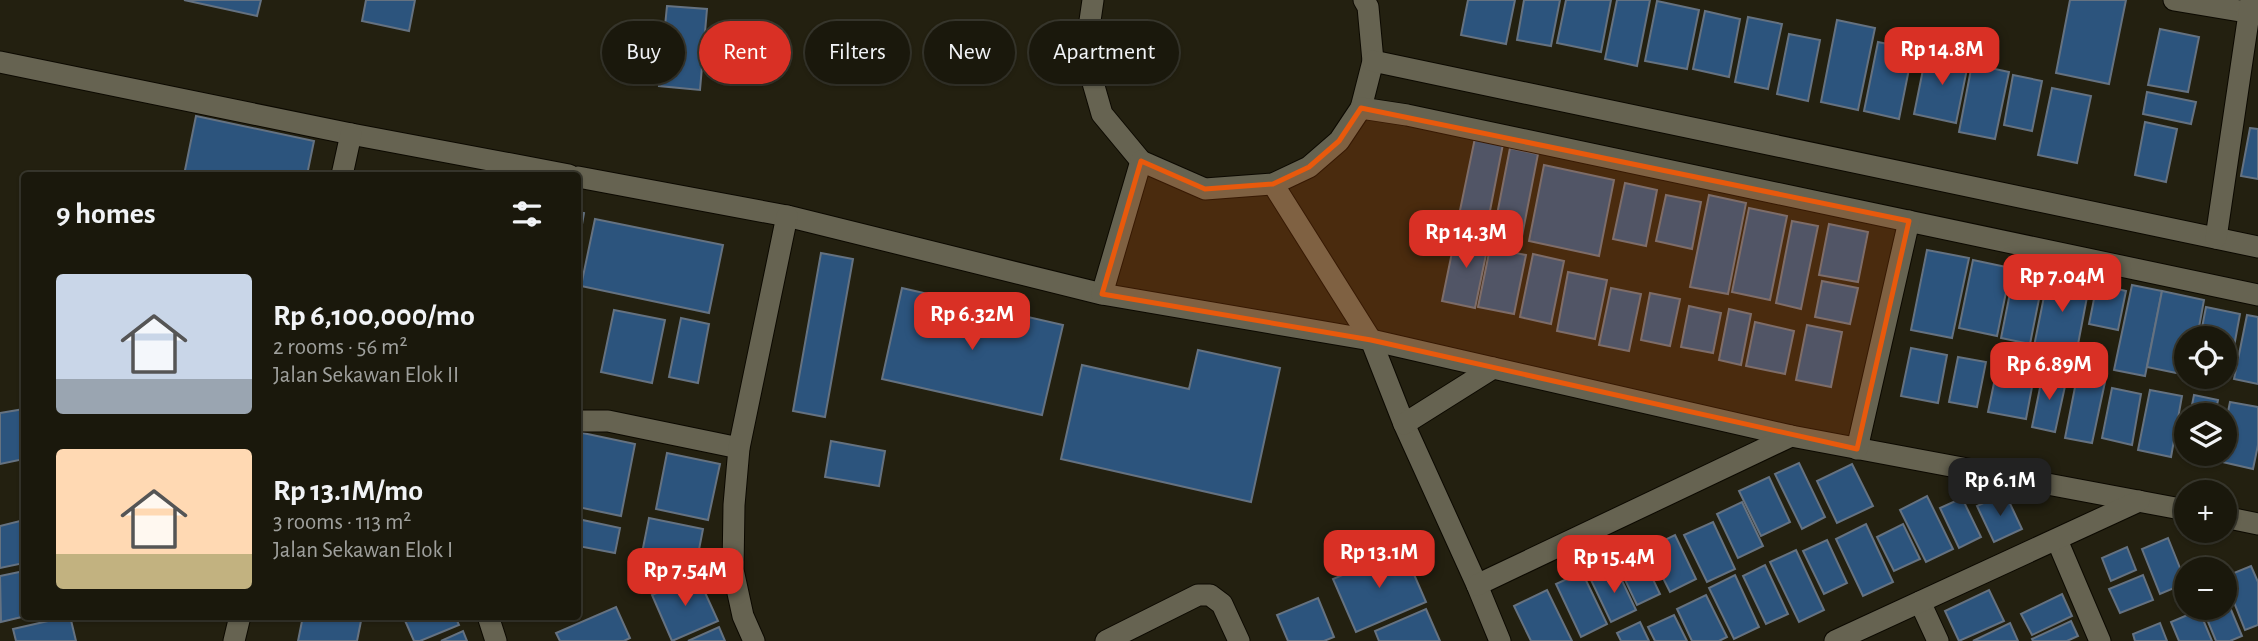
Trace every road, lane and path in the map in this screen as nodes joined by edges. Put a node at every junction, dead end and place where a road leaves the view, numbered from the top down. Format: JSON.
{"nodes":[{"id":1,"x":1093,"y":0,"type":"edge"},
{"id":2,"x":1364,"y":0,"type":"edge"},
{"id":3,"x":2174,"y":0,"type":"edge"},
{"id":4,"x":2253,"y":9,"type":"edge"},
{"id":5,"x":1373,"y":61,"type":"junction"},
{"id":6,"x":0,"y":62,"type":"edge"},
{"id":7,"x":1361,"y":108,"type":"junction"},
{"id":8,"x":351,"y":134,"type":"junction"},
{"id":9,"x":1141,"y":161,"type":"junction"},
{"id":10,"x":343,"y":172,"type":"edge"},
{"id":11,"x":553,"y":172,"type":"edge"},
{"id":12,"x":581,"y":178,"type":"edge"},
{"id":13,"x":1273,"y":184,"type":"junction"},
{"id":14,"x":786,"y":216,"type":"junction"},
{"id":15,"x":1909,"y":221,"type":"junction"},
{"id":16,"x":2216,"y":238,"type":"junction"},
{"id":17,"x":2258,"y":247,"type":"edge"},
{"id":18,"x":1102,"y":293,"type":"junction"},
{"id":19,"x":2258,"y":295,"type":"edge"},
{"id":20,"x":1371,"y":340,"type":"junction"},
{"id":21,"x":1493,"y":368,"type":"junction"},
{"id":22,"x":581,"y":421,"type":"edge"},
{"id":23,"x":1404,"y":424,"type":"junction"},
{"id":24,"x":1791,"y":436,"type":"junction"},
{"id":25,"x":739,"y":448,"type":"junction"},
{"id":26,"x":1857,"y":449,"type":"junction"},
{"id":27,"x":2139,"y":501,"type":"junction"},
{"id":28,"x":2174,"y":508,"type":"edge"},
{"id":29,"x":2237,"y":520,"type":"edge"},
{"id":30,"x":2258,"y":524,"type":"edge"},
{"id":31,"x":2057,"y":540,"type":"junction"},
{"id":32,"x":1477,"y":585,"type":"junction"},
{"id":33,"x":1920,"y":601,"type":"junction"},
{"id":34,"x":239,"y":620,"type":"edge"},
{"id":35,"x":489,"y":620,"type":"edge"},
{"id":36,"x":234,"y":641,"type":"edge"},
{"id":37,"x":496,"y":641,"type":"edge"},
{"id":38,"x":754,"y":641,"type":"edge"},
{"id":39,"x":1106,"y":641,"type":"edge"},
{"id":40,"x":1239,"y":641,"type":"edge"},
{"id":41,"x":1500,"y":641,"type":"edge"},
{"id":42,"x":1835,"y":641,"type":"edge"},
{"id":43,"x":1938,"y":641,"type":"edge"},
{"id":44,"x":2099,"y":641,"type":"edge"}],
"edges":[{"from":1,"to":9,"type":"street"},
{"from":2,"to":5,"type":"street"},
{"from":3,"to":4,"type":"street"},
{"from":4,"to":16,"type":"street"},
{"from":5,"to":7,"type":"street"},
{"from":5,"to":16,"type":"street"},
{"from":6,"to":8,"type":"street"},
{"from":7,"to":13,"type":"street"},
{"from":7,"to":15,"type":"street"},
{"from":8,"to":10,"type":"street"},
{"from":8,"to":11,"type":"street"},
{"from":9,"to":13,"type":"street"},
{"from":9,"to":18,"type":"street"},
{"from":12,"to":14,"type":"street"},
{"from":13,"to":20,"type":"street"},
{"from":14,"to":18,"type":"street"},
{"from":14,"to":25,"type":"street"},
{"from":15,"to":19,"type":"street"},
{"from":15,"to":26,"type":"street"},
{"from":16,"to":17,"type":"street"},
{"from":18,"to":20,"type":"street"},
{"from":20,"to":21,"type":"street"},
{"from":20,"to":23,"type":"street"},
{"from":21,"to":23,"type":"street"},
{"from":21,"to":24,"type":"street"},
{"from":22,"to":25,"type":"street"},
{"from":23,"to":32,"type":"street"},
{"from":24,"to":26,"type":"street"},
{"from":24,"to":32,"type":"street"},
{"from":25,"to":38,"type":"street"},
{"from":26,"to":27,"type":"street"},
{"from":27,"to":28,"type":"street"},
{"from":27,"to":31,"type":"street"},
{"from":29,"to":30,"type":"street"},
{"from":31,"to":33,"type":"street"},
{"from":31,"to":44,"type":"street"},
{"from":32,"to":41,"type":"street"},
{"from":33,"to":42,"type":"street"},
{"from":33,"to":43,"type":"street"},
{"from":34,"to":36,"type":"street"},
{"from":35,"to":37,"type":"street"},
{"from":39,"to":40,"type":"street"}]}
